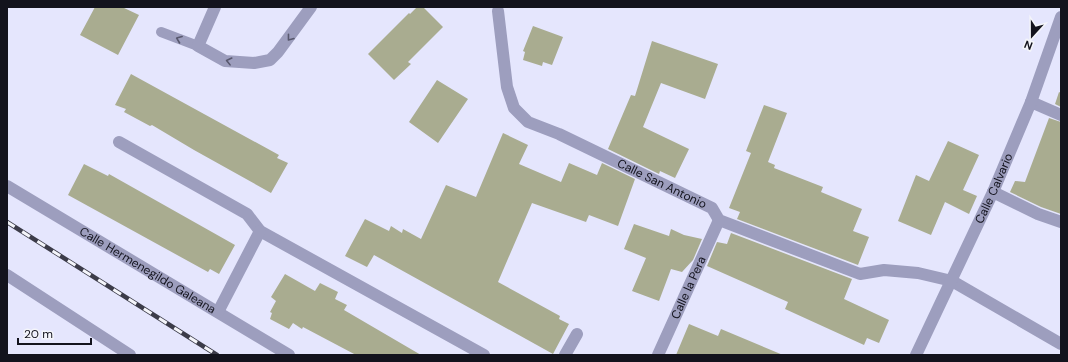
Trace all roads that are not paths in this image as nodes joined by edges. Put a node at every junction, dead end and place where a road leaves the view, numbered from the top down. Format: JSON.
{"nodes":[{"id":1,"x":215,"y":7,"type":"edge"},
{"id":2,"x":311,"y":7,"type":"edge"},
{"id":3,"x":498,"y":11,"type":"dead end"},
{"id":4,"x":1061,"y":17,"type":"edge"},
{"id":5,"x":161,"y":32,"type":"dead end"},
{"id":6,"x":198,"y":46,"type":"junction"},
{"id":7,"x":1031,"y":102,"type":"junction"},
{"id":8,"x":1061,"y":116,"type":"edge"},
{"id":9,"x":119,"y":142,"type":"dead end"},
{"id":10,"x":7,"y":186,"type":"edge"},
{"id":11,"x":993,"y":192,"type":"junction"},
{"id":12,"x":719,"y":220,"type":"junction"},
{"id":13,"x":1061,"y":222,"type":"edge"},
{"id":14,"x":260,"y":231,"type":"junction"},
{"id":15,"x":7,"y":275,"type":"edge"},
{"id":16,"x":952,"y":281,"type":"junction"},
{"id":17,"x":218,"y":312,"type":"junction"},
{"id":18,"x":577,"y":334,"type":"dead end"},
{"id":19,"x":1061,"y":344,"type":"edge"},
{"id":20,"x":130,"y":355,"type":"edge"},
{"id":21,"x":289,"y":355,"type":"edge"},
{"id":22,"x":484,"y":355,"type":"edge"},
{"id":23,"x":565,"y":355,"type":"edge"},
{"id":24,"x":658,"y":355,"type":"edge"},
{"id":25,"x":916,"y":355,"type":"edge"}],
"edges":[{"from":1,"to":6,"type":"street"},
{"from":2,"to":6,"type":"street","one_way":true},
{"from":3,"to":12,"type":"street","name":"Calle San Antonio"},
{"from":4,"to":7,"type":"street","name":"Calle Calvario"},
{"from":6,"to":5,"type":"lane","one_way":true},
{"from":7,"to":8,"type":"street"},
{"from":7,"to":11,"type":"street","name":"Calle Calvario"},
{"from":9,"to":14,"type":"street"},
{"from":10,"to":17,"type":"street","name":"Calle Hermenegildo Galeana"},
{"from":11,"to":13,"type":"street"},
{"from":11,"to":16,"type":"street","name":"Calle Calvario"},
{"from":12,"to":16,"type":"street","name":"Calle San Antonio"},
{"from":12,"to":24,"type":"street","name":"Calle la Pera"},
{"from":14,"to":17,"type":"street"},
{"from":14,"to":22,"type":"street"},
{"from":15,"to":20,"type":"street"},
{"from":16,"to":19,"type":"street","name":"Calle San Antonio"},
{"from":16,"to":25,"type":"street","name":"Calle Calvario"},
{"from":17,"to":21,"type":"street","name":"Calle Hermenegildo Galeana"},
{"from":18,"to":23,"type":"street"}]}
